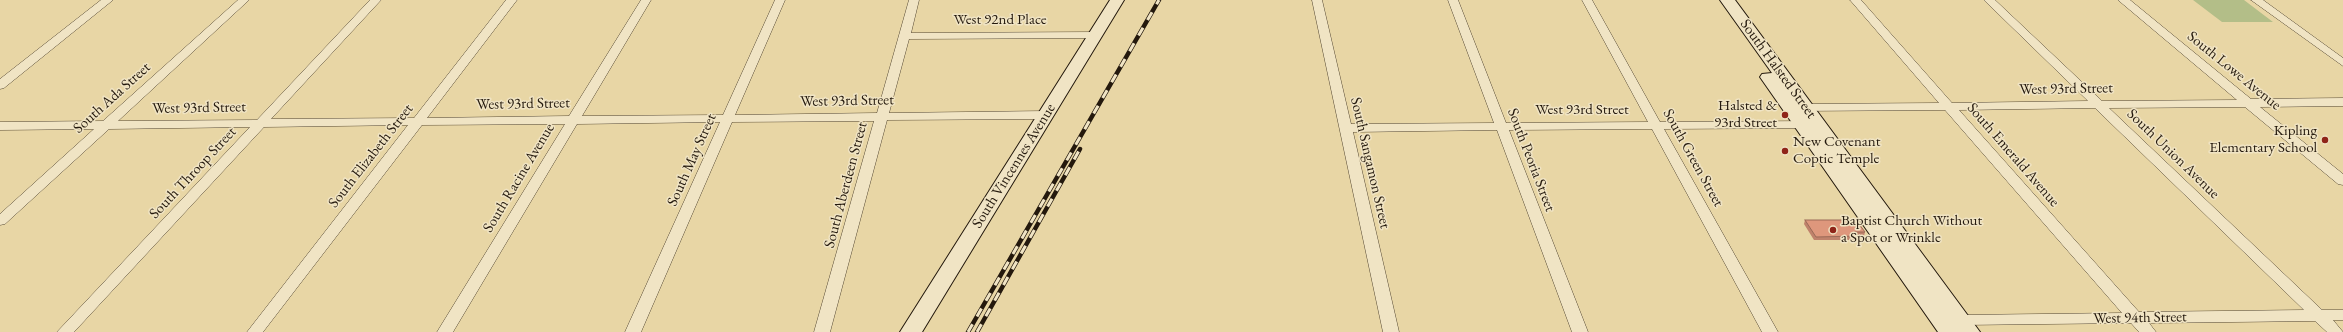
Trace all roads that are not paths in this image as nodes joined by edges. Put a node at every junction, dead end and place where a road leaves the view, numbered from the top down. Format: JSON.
{"nodes":[{"id":1,"x":108,"y":0,"type":"edge"},
{"id":2,"x":244,"y":0,"type":"edge"},
{"id":3,"x":376,"y":0,"type":"edge"},
{"id":4,"x":512,"y":0,"type":"edge"},
{"id":5,"x":646,"y":0,"type":"edge"},
{"id":6,"x":780,"y":0,"type":"edge"},
{"id":7,"x":914,"y":0,"type":"edge"},
{"id":8,"x":1117,"y":0,"type":"edge"},
{"id":9,"x":1317,"y":0,"type":"edge"},
{"id":10,"x":1453,"y":0,"type":"edge"},
{"id":11,"x":1587,"y":0,"type":"edge"},
{"id":12,"x":1713,"y":0,"type":"edge"},
{"id":13,"x":1728,"y":0,"type":"edge"},
{"id":14,"x":1855,"y":0,"type":"edge"},
{"id":15,"x":1989,"y":0,"type":"edge"},
{"id":16,"x":2123,"y":0,"type":"edge"},
{"id":17,"x":2256,"y":0,"type":"edge"},
{"id":18,"x":1096,"y":34,"type":"junction"},
{"id":19,"x":904,"y":36,"type":"junction"},
{"id":20,"x":2343,"y":63,"type":"edge"},
{"id":21,"x":0,"y":85,"type":"edge"},
{"id":22,"x":2343,"y":102,"type":"edge"},
{"id":23,"x":2248,"y":103,"type":"junction"},
{"id":24,"x":2098,"y":104,"type":"junction"},
{"id":25,"x":1949,"y":106,"type":"junction"},
{"id":26,"x":1046,"y":115,"type":"junction"},
{"id":27,"x":1804,"y":116,"type":"junction"},
{"id":28,"x":882,"y":117,"type":"junction"},
{"id":29,"x":728,"y":118,"type":"junction"},
{"id":30,"x":574,"y":120,"type":"junction"},
{"id":31,"x":418,"y":121,"type":"junction"},
{"id":32,"x":261,"y":123,"type":"junction"},
{"id":33,"x":106,"y":124,"type":"junction"},
{"id":34,"x":0,"y":126,"type":"edge"},
{"id":35,"x":1656,"y":126,"type":"junction"},
{"id":36,"x":1501,"y":127,"type":"junction"},
{"id":37,"x":1346,"y":128,"type":"junction"},
{"id":38,"x":2343,"y":181,"type":"edge"},
{"id":39,"x":0,"y":221,"type":"edge"},
{"id":40,"x":2318,"y":315,"type":"junction"},
{"id":41,"x":2343,"y":315,"type":"edge"},
{"id":42,"x":2135,"y":318,"type":"junction"},
{"id":43,"x":1960,"y":328,"type":"edge"},
{"id":44,"x":65,"y":332,"type":"edge"},
{"id":45,"x":254,"y":332,"type":"edge"},
{"id":46,"x":445,"y":332,"type":"edge"},
{"id":47,"x":633,"y":332,"type":"edge"},
{"id":48,"x":822,"y":332,"type":"edge"},
{"id":49,"x":911,"y":332,"type":"edge"},
{"id":50,"x":1391,"y":332,"type":"edge"},
{"id":51,"x":1580,"y":332,"type":"edge"},
{"id":52,"x":1770,"y":332,"type":"edge"},
{"id":53,"x":2148,"y":332,"type":"edge"},
{"id":54,"x":2336,"y":332,"type":"edge"}],
"edges":[{"from":1,"to":21,"type":"street"},
{"from":2,"to":33,"type":"street","name":"South Ada Street"},
{"from":3,"to":32,"type":"street","name":"South Throop Street"},
{"from":4,"to":31,"type":"street","name":"South Elizabeth Street"},
{"from":5,"to":30,"type":"street","name":"South Racine Avenue"},
{"from":6,"to":29,"type":"street","name":"South May Street"},
{"from":7,"to":19,"type":"street","name":"South Aberdeen Street"},
{"from":8,"to":18,"type":"main road","name":"South Vincennes Avenue"},
{"from":9,"to":37,"type":"street","name":"South Sangamon Street"},
{"from":10,"to":36,"type":"street","name":"South Peoria Street"},
{"from":11,"to":35,"type":"street","name":"South Green Street"},
{"from":12,"to":27,"type":"main road","name":"South Halsted Street"},
{"from":13,"to":27,"type":"main road","name":"South Halsted Street"},
{"from":14,"to":25,"type":"street","name":"South Emerald Avenue"},
{"from":15,"to":24,"type":"street","name":"South Union Avenue"},
{"from":16,"to":23,"type":"street","name":"South Lowe Avenue"},
{"from":17,"to":20,"type":"street"},
{"from":18,"to":19,"type":"street","name":"West 92nd Place"},
{"from":18,"to":26,"type":"main road","name":"South Vincennes Avenue"},
{"from":19,"to":28,"type":"street","name":"South Aberdeen Street"},
{"from":22,"to":23,"type":"street","name":"West 93rd Street"},
{"from":23,"to":24,"type":"street","name":"West 93rd Street"},
{"from":23,"to":38,"type":"street","name":"South Lowe Avenue"},
{"from":24,"to":25,"type":"street","name":"West 93rd Street"},
{"from":24,"to":40,"type":"street","name":"South Union Avenue"},
{"from":25,"to":27,"type":"street","name":"West 93rd Street"},
{"from":25,"to":42,"type":"street","name":"South Emerald Avenue"},
{"from":26,"to":28,"type":"street","name":"West 93rd Street"},
{"from":26,"to":49,"type":"main road","name":"South Vincennes Avenue"},
{"from":27,"to":35,"type":"street","name":"West 93rd Street"},
{"from":27,"to":43,"type":"main road","name":"South Halsted Street"},
{"from":27,"to":43,"type":"main road","name":"South Halsted Street"},
{"from":28,"to":29,"type":"street","name":"West 93rd Street"},
{"from":28,"to":48,"type":"street","name":"South Aberdeen Street"},
{"from":29,"to":30,"type":"street","name":"West 93rd Street"},
{"from":29,"to":47,"type":"street","name":"South May Street"},
{"from":30,"to":31,"type":"street","name":"West 93rd Street"},
{"from":30,"to":46,"type":"street","name":"South Racine Avenue"},
{"from":31,"to":32,"type":"street","name":"West 93rd Street"},
{"from":31,"to":45,"type":"street","name":"South Elizabeth Street"},
{"from":32,"to":33,"type":"street","name":"West 93rd Street"},
{"from":32,"to":44,"type":"street","name":"South Throop Street"},
{"from":33,"to":34,"type":"street","name":"West 93rd Street"},
{"from":33,"to":39,"type":"street","name":"South Ada Street"},
{"from":35,"to":36,"type":"street","name":"West 93rd Street"},
{"from":35,"to":52,"type":"street","name":"South Green Street"},
{"from":36,"to":37,"type":"street","name":"West 93rd Street"},
{"from":36,"to":51,"type":"street","name":"South Peoria Street"},
{"from":37,"to":50,"type":"street","name":"South Sangamon Street"},
{"from":40,"to":41,"type":"street","name":"West 94th Street"},
{"from":40,"to":42,"type":"street","name":"West 94th Street"},
{"from":40,"to":54,"type":"street","name":"South Union Avenue"},
{"from":42,"to":43,"type":"street","name":"West 94th Street"},
{"from":42,"to":53,"type":"street","name":"South Emerald Avenue"}]}
